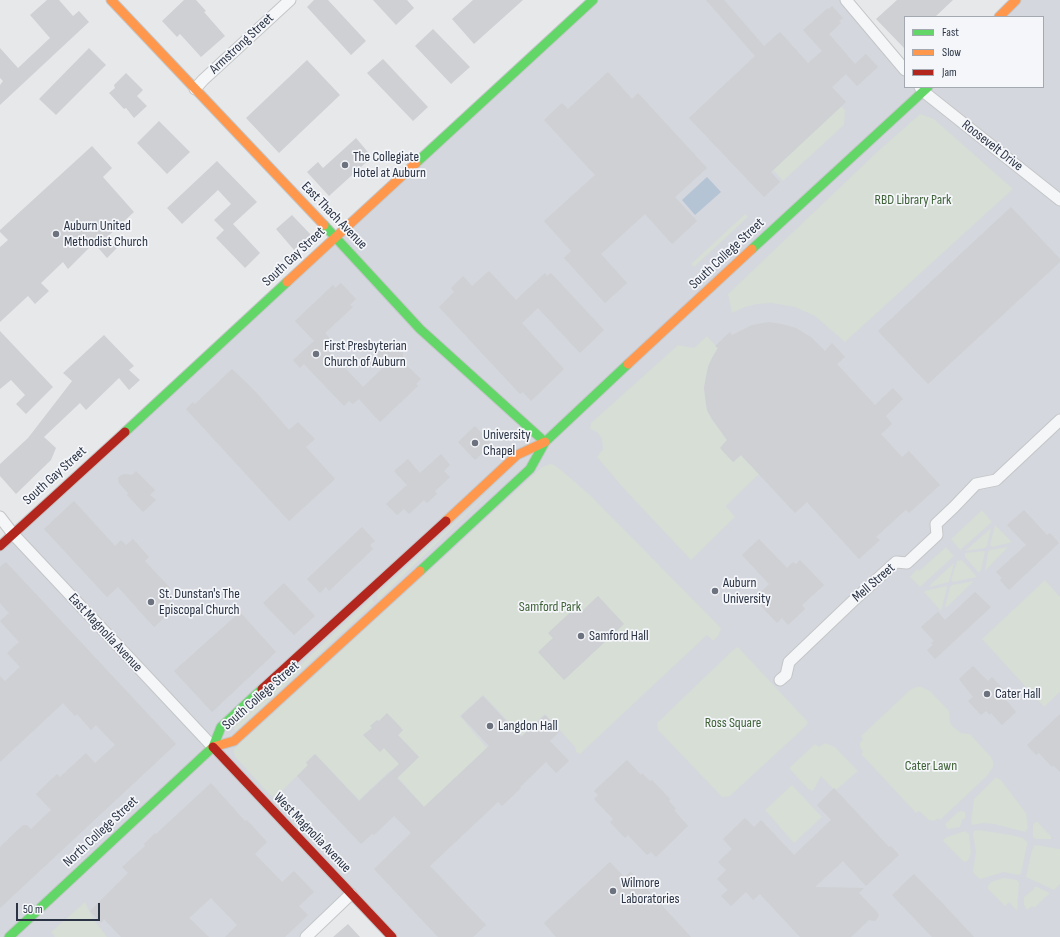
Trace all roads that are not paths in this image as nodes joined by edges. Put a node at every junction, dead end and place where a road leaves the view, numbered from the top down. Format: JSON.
{"nodes":[{"id":1,"x":111,"y":0,"type":"edge"},
{"id":2,"x":290,"y":0,"type":"edge"},
{"id":3,"x":593,"y":0,"type":"edge"},
{"id":4,"x":846,"y":0,"type":"edge"},
{"id":5,"x":1016,"y":0,"type":"edge"},
{"id":6,"x":1000,"y":16,"type":"edge"},
{"id":7,"x":904,"y":69,"type":"edge"},
{"id":8,"x":195,"y":89,"type":"junction"},
{"id":9,"x":924,"y":89,"type":"edge"},
{"id":10,"x":1060,"y":200,"type":"edge"},
{"id":11,"x":335,"y":237,"type":"junction"},
{"id":12,"x":1060,"y":420,"type":"edge"},
{"id":13,"x":545,"y":442,"type":"junction"},
{"id":14,"x":0,"y":517,"type":"edge"},
{"id":15,"x":13,"y":534,"type":"junction"},
{"id":16,"x":0,"y":546,"type":"edge"},
{"id":17,"x":780,"y":680,"type":"dead end"},
{"id":18,"x":213,"y":747,"type":"junction"},
{"id":19,"x":352,"y":894,"type":"junction"},
{"id":20,"x":9,"y":937,"type":"edge"},
{"id":21,"x":306,"y":937,"type":"edge"},
{"id":22,"x":392,"y":937,"type":"edge"}],
"edges":[{"from":1,"to":8,"type":"main road","name":"East Thach Avenue"},
{"from":2,"to":8,"type":"street","name":"Armstrong Street"},
{"from":3,"to":11,"type":"main road","name":"South Gay Street"},
{"from":4,"to":7,"type":"street"},
{"from":5,"to":6,"type":"main road"},
{"from":8,"to":11,"type":"main road","name":"East Thach Avenue"},
{"from":9,"to":10,"type":"street","name":"Roosevelt Drive"},
{"from":9,"to":13,"type":"main road","name":"South College Street"},
{"from":11,"to":13,"type":"main road","name":"East Thach Avenue"},
{"from":11,"to":15,"type":"main road","name":"South Gay Street"},
{"from":12,"to":17,"type":"street","name":"Mell Street"},
{"from":13,"to":18,"type":"main road","name":"South College Street"},
{"from":13,"to":18,"type":"main road","name":"South College Street"},
{"from":14,"to":15,"type":"street","name":"East Magnolia Avenue"},
{"from":15,"to":16,"type":"main road","name":"South Gay Street"},
{"from":15,"to":18,"type":"street","name":"East Magnolia Avenue"},
{"from":18,"to":19,"type":"main road","name":"West Magnolia Avenue"},
{"from":18,"to":20,"type":"main road","name":"North College Street"},
{"from":19,"to":21,"type":"street"},
{"from":19,"to":22,"type":"main road","name":"West Magnolia Avenue"}]}
